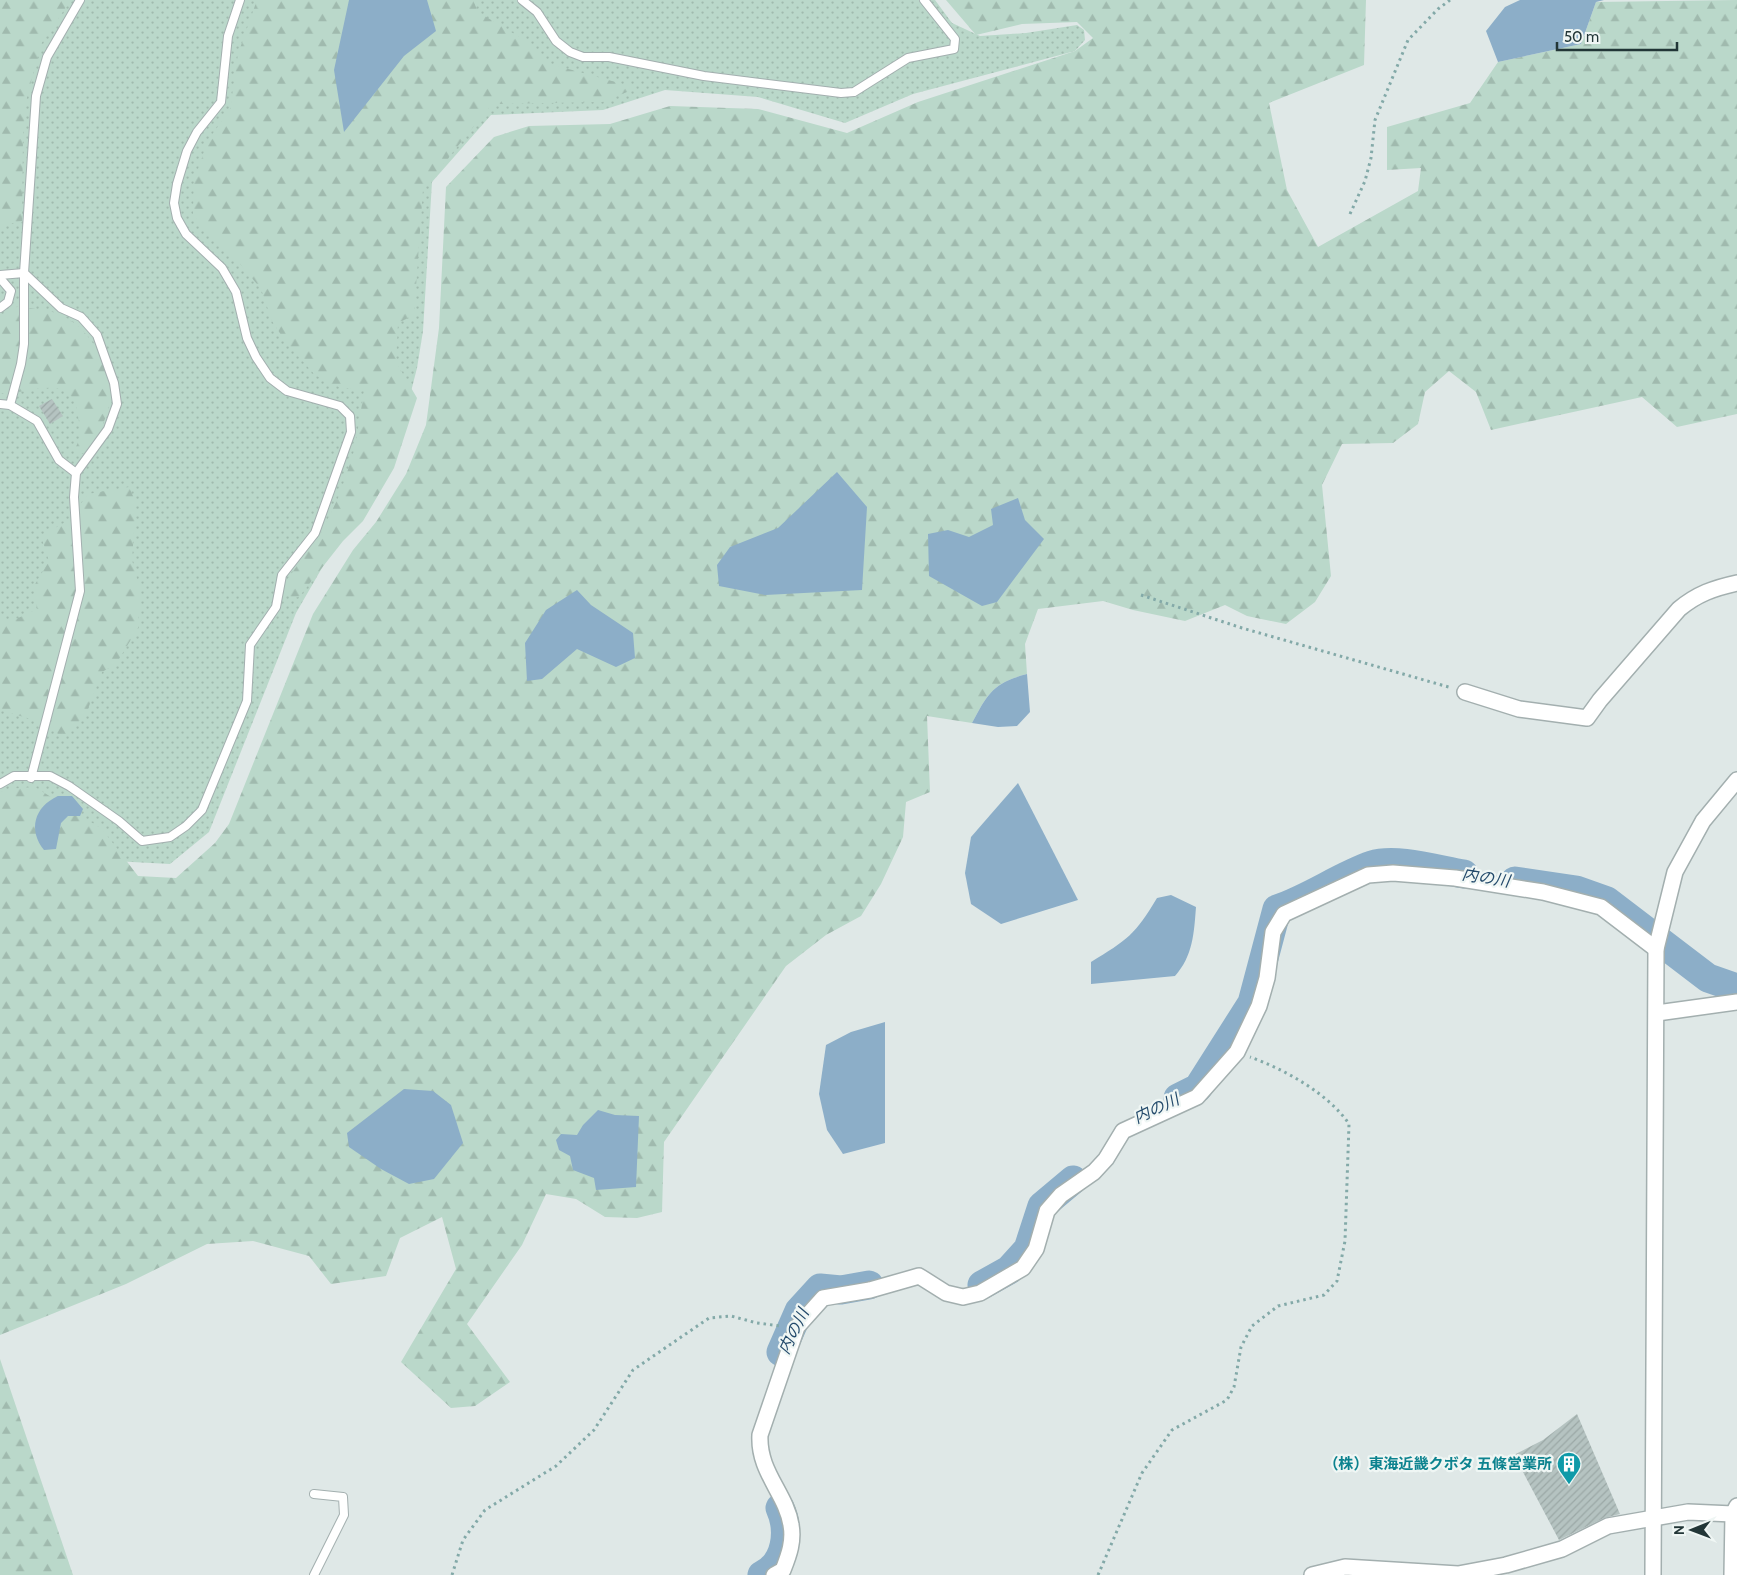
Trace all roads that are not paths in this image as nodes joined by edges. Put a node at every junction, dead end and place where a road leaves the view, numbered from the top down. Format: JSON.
{"nodes":[{"id":1,"x":80,"y":0,"type":"edge"},
{"id":2,"x":240,"y":0,"type":"edge"},
{"id":3,"x":522,"y":0,"type":"edge"},
{"id":4,"x":924,"y":0,"type":"edge"},
{"id":5,"x":24,"y":273,"type":"junction"},
{"id":6,"x":0,"y":276,"type":"edge"},
{"id":7,"x":0,"y":308,"type":"edge"},
{"id":8,"x":0,"y":404,"type":"edge"},
{"id":9,"x":10,"y":405,"type":"junction"},
{"id":10,"x":76,"y":473,"type":"junction"},
{"id":11,"x":1737,"y":583,"type":"edge"},
{"id":12,"x":1465,"y":692,"type":"road end"},
{"id":13,"x":31,"y":778,"type":"junction"},
{"id":14,"x":1737,"y":780,"type":"edge"},
{"id":15,"x":0,"y":784,"type":"edge"},
{"id":16,"x":1656,"y":950,"type":"junction"},
{"id":17,"x":1737,"y":1002,"type":"edge"},
{"id":18,"x":1657,"y":1013,"type":"junction"},
{"id":19,"x":314,"y":1494,"type":"dead end"},
{"id":20,"x":1735,"y":1510,"type":"edge"},
{"id":21,"x":1653,"y":1519,"type":"junction"},
{"id":22,"x":314,"y":1575,"type":"edge"},
{"id":23,"x":774,"y":1575,"type":"edge"},
{"id":24,"x":1312,"y":1575,"type":"edge"},
{"id":25,"x":1653,"y":1575,"type":"edge"},
{"id":26,"x":1732,"y":1575,"type":"edge"}],
"edges":[{"from":1,"to":5,"type":"lane"},
{"from":2,"to":13,"type":"lane"},
{"from":3,"to":4,"type":"lane"},
{"from":5,"to":6,"type":"lane"},
{"from":5,"to":9,"type":"lane"},
{"from":5,"to":10,"type":"lane"},
{"from":6,"to":7,"type":"lane"},
{"from":8,"to":9,"type":"lane"},
{"from":9,"to":10,"type":"lane"},
{"from":10,"to":13,"type":"lane"},
{"from":11,"to":12,"type":"street"},
{"from":13,"to":15,"type":"lane"},
{"from":14,"to":16,"type":"street"},
{"from":16,"to":18,"type":"street"},
{"from":16,"to":23,"type":"street"},
{"from":17,"to":18,"type":"street"},
{"from":18,"to":21,"type":"street"},
{"from":19,"to":22,"type":"lane"},
{"from":20,"to":21,"type":"street"},
{"from":20,"to":26,"type":"street"},
{"from":21,"to":24,"type":"street"},
{"from":21,"to":25,"type":"street"}]}
